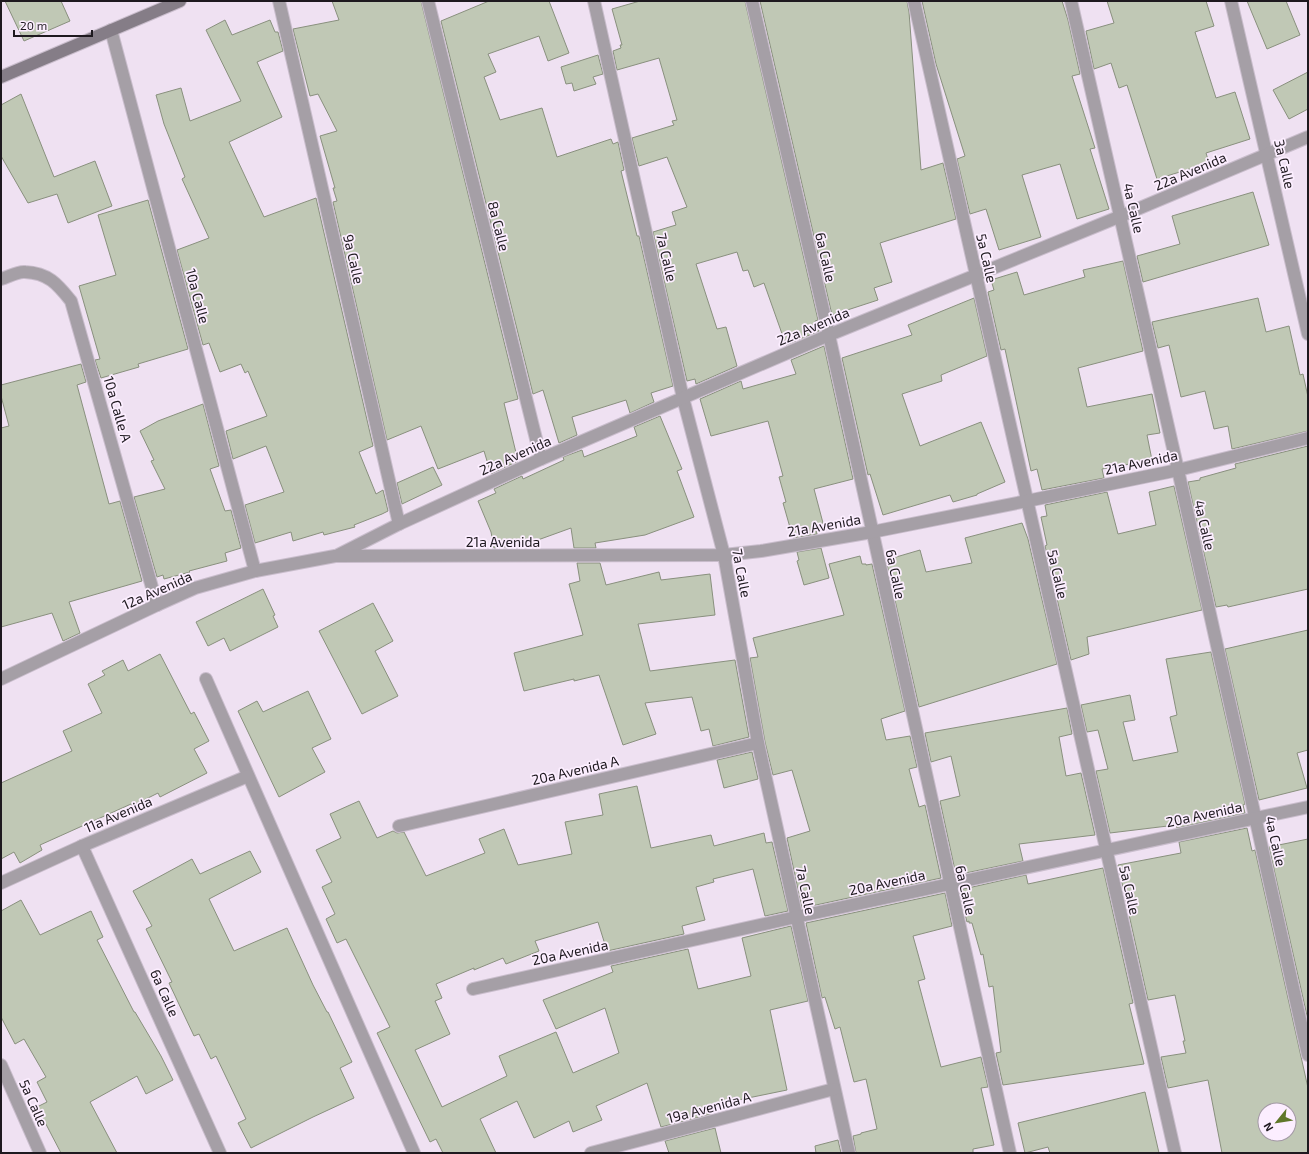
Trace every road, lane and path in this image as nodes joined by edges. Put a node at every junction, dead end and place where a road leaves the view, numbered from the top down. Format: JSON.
{"nodes":[{"id":1,"x":180,"y":1,"type":"edge"},
{"id":2,"x":279,"y":1,"type":"edge"},
{"id":3,"x":428,"y":1,"type":"edge"},
{"id":4,"x":594,"y":1,"type":"edge"},
{"id":5,"x":752,"y":1,"type":"edge"},
{"id":6,"x":914,"y":1,"type":"edge"},
{"id":7,"x":1072,"y":1,"type":"edge"},
{"id":8,"x":1231,"y":1,"type":"edge"},
{"id":9,"x":111,"y":30,"type":"junction"},
{"id":10,"x":1,"y":77,"type":"edge"},
{"id":11,"x":1308,"y":137,"type":"edge"},
{"id":12,"x":1267,"y":155,"type":"junction"},
{"id":13,"x":1121,"y":216,"type":"junction"},
{"id":14,"x":975,"y":276,"type":"junction"},
{"id":15,"x":1,"y":279,"type":"edge"},
{"id":16,"x":1308,"y":334,"type":"edge"},
{"id":17,"x":829,"y":335,"type":"junction"},
{"id":18,"x":683,"y":398,"type":"junction"},
{"id":19,"x":1308,"y":438,"type":"edge"},
{"id":20,"x":541,"y":459,"type":"junction"},
{"id":21,"x":1178,"y":470,"type":"junction"},
{"id":22,"x":1027,"y":501,"type":"junction"},
{"id":23,"x":399,"y":524,"type":"junction"},
{"id":24,"x":872,"y":532,"type":"junction"},
{"id":25,"x":724,"y":555,"type":"junction"},
{"id":26,"x":335,"y":556,"type":"junction"},
{"id":27,"x":255,"y":571,"type":"junction"},
{"id":28,"x":157,"y":605,"type":"junction"},
{"id":29,"x":206,"y":678,"type":"dead end"},
{"id":30,"x":1,"y":679,"type":"edge"},
{"id":31,"x":758,"y":743,"type":"junction"},
{"id":32,"x":248,"y":776,"type":"junction"},
{"id":33,"x":1308,"y":807,"type":"edge"},
{"id":34,"x":1255,"y":818,"type":"junction"},
{"id":35,"x":399,"y":826,"type":"dead end"},
{"id":36,"x":82,"y":846,"type":"junction"},
{"id":37,"x":1106,"y":850,"type":"junction"},
{"id":38,"x":1,"y":883,"type":"edge"},
{"id":39,"x":950,"y":884,"type":"junction"},
{"id":40,"x":796,"y":917,"type":"junction"},
{"id":41,"x":473,"y":989,"type":"dead end"},
{"id":42,"x":1308,"y":1055,"type":"edge"},
{"id":43,"x":1,"y":1065,"type":"edge"},
{"id":44,"x":834,"y":1089,"type":"junction"},
{"id":45,"x":40,"y":1153,"type":"edge"},
{"id":46,"x":220,"y":1153,"type":"edge"},
{"id":47,"x":414,"y":1153,"type":"edge"},
{"id":48,"x":591,"y":1153,"type":"edge"},
{"id":49,"x":848,"y":1153,"type":"edge"},
{"id":50,"x":1010,"y":1153,"type":"edge"},
{"id":51,"x":1175,"y":1153,"type":"edge"}],
"edges":[{"from":1,"to":9,"type":"street"},
{"from":2,"to":23,"type":"street","name":"9a Calle"},
{"from":3,"to":20,"type":"street","name":"8a Calle"},
{"from":4,"to":18,"type":"street","name":"7a Calle"},
{"from":5,"to":17,"type":"street","name":"6a Calle"},
{"from":6,"to":14,"type":"street","name":"5a Calle"},
{"from":7,"to":13,"type":"street","name":"4a Calle"},
{"from":8,"to":12,"type":"street","name":"3a Calle"},
{"from":9,"to":10,"type":"street"},
{"from":9,"to":27,"type":"street","name":"10a Calle"},
{"from":11,"to":12,"type":"street","name":"22a Avenida"},
{"from":12,"to":13,"type":"street","name":"22a Avenida"},
{"from":12,"to":16,"type":"street","name":"3a Calle"},
{"from":13,"to":14,"type":"street","name":"22a Avenida"},
{"from":13,"to":21,"type":"street","name":"4a Calle"},
{"from":14,"to":17,"type":"street","name":"22a Avenida"},
{"from":14,"to":22,"type":"street","name":"5a Calle"},
{"from":15,"to":28,"type":"street","name":"10a Calle A"},
{"from":17,"to":18,"type":"street","name":"22a Avenida"},
{"from":17,"to":24,"type":"street","name":"6a Calle"},
{"from":18,"to":20,"type":"street","name":"22a Avenida"},
{"from":18,"to":25,"type":"street","name":"7a Calle"},
{"from":19,"to":21,"type":"street","name":"21a Avenida"},
{"from":20,"to":23,"type":"street","name":"22a Avenida"},
{"from":21,"to":22,"type":"street","name":"21a Avenida"},
{"from":21,"to":34,"type":"street","name":"4a Calle"},
{"from":22,"to":24,"type":"street","name":"21a Avenida"},
{"from":22,"to":37,"type":"street","name":"5a Calle"},
{"from":23,"to":26,"type":"street","name":"22a Avenida"},
{"from":24,"to":25,"type":"street","name":"21a Avenida"},
{"from":24,"to":39,"type":"street","name":"6a Calle"},
{"from":25,"to":26,"type":"street","name":"21a Avenida"},
{"from":25,"to":31,"type":"street","name":"7a Calle"},
{"from":26,"to":27,"type":"street","name":"12a Avenida"},
{"from":27,"to":28,"type":"street","name":"12a Avenida"},
{"from":28,"to":30,"type":"street","name":"12a Avenida"},
{"from":29,"to":32,"type":"street"},
{"from":31,"to":35,"type":"street","name":"20a Avenida A"},
{"from":31,"to":40,"type":"street","name":"7a Calle"},
{"from":32,"to":36,"type":"street","name":"11a Avenida"},
{"from":32,"to":47,"type":"street"},
{"from":33,"to":34,"type":"street","name":"20a Avenida"},
{"from":34,"to":37,"type":"street","name":"20a Avenida"},
{"from":34,"to":42,"type":"street","name":"4a Calle"},
{"from":36,"to":38,"type":"street","name":"11a Avenida"},
{"from":36,"to":46,"type":"street","name":"6a Calle"},
{"from":37,"to":39,"type":"street","name":"20a Avenida"},
{"from":37,"to":51,"type":"street","name":"5a Calle"},
{"from":39,"to":40,"type":"street","name":"20a Avenida"},
{"from":39,"to":50,"type":"street","name":"6a Calle"},
{"from":40,"to":41,"type":"street","name":"20a Avenida"},
{"from":40,"to":44,"type":"street","name":"7a Calle"},
{"from":43,"to":45,"type":"street","name":"5a Calle"},
{"from":44,"to":48,"type":"street","name":"19a Avenida A"},
{"from":44,"to":49,"type":"street","name":"7a Calle"}]}
